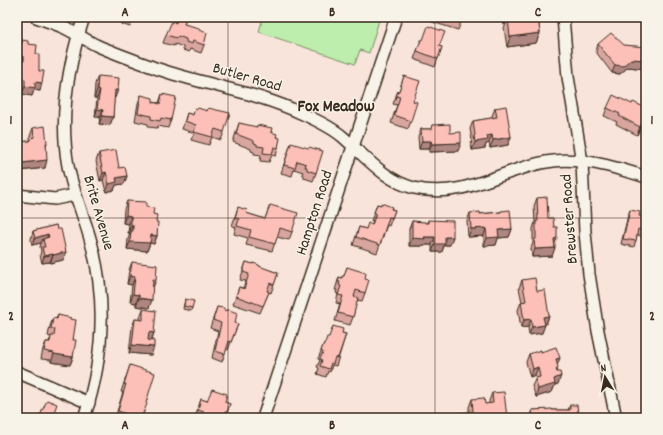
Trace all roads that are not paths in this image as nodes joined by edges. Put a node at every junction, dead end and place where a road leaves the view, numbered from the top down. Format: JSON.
{"nodes":[{"id":1,"x":36,"y":17,"type":"edge"},
{"id":2,"x":84,"y":17,"type":"edge"},
{"id":3,"x":396,"y":17,"type":"edge"},
{"id":4,"x":563,"y":17,"type":"edge"},
{"id":5,"x":79,"y":35,"type":"junction"},
{"id":6,"x":354,"y":147,"type":"junction"},
{"id":7,"x":582,"y":162,"type":"junction"},
{"id":8,"x":646,"y":177,"type":"edge"},
{"id":9,"x":17,"y":195,"type":"edge"},
{"id":10,"x":75,"y":195,"type":"junction"},
{"id":11,"x":17,"y":372,"type":"edge"},
{"id":12,"x":89,"y":403,"type":"junction"},
{"id":13,"x":84,"y":418,"type":"edge"},
{"id":14,"x":263,"y":418,"type":"edge"},
{"id":15,"x":616,"y":418,"type":"edge"}],
"edges":[{"from":1,"to":5,"type":"street","name":"Butler Road"},
{"from":2,"to":5,"type":"street","name":"Brite Avenue"},
{"from":3,"to":6,"type":"street","name":"Hampton Road"},
{"from":4,"to":7,"type":"street","name":"Brewster Road"},
{"from":5,"to":6,"type":"street","name":"Butler Road"},
{"from":5,"to":10,"type":"street","name":"Brite Avenue"},
{"from":6,"to":7,"type":"street","name":"Butler Road"},
{"from":6,"to":14,"type":"street","name":"Hampton Road"},
{"from":7,"to":8,"type":"street","name":"Butler Road"},
{"from":7,"to":15,"type":"street","name":"Brewster Road"},
{"from":9,"to":10,"type":"street"},
{"from":10,"to":12,"type":"street","name":"Brite Avenue"},
{"from":11,"to":12,"type":"street"},
{"from":12,"to":13,"type":"street","name":"Brite Avenue"}]}
